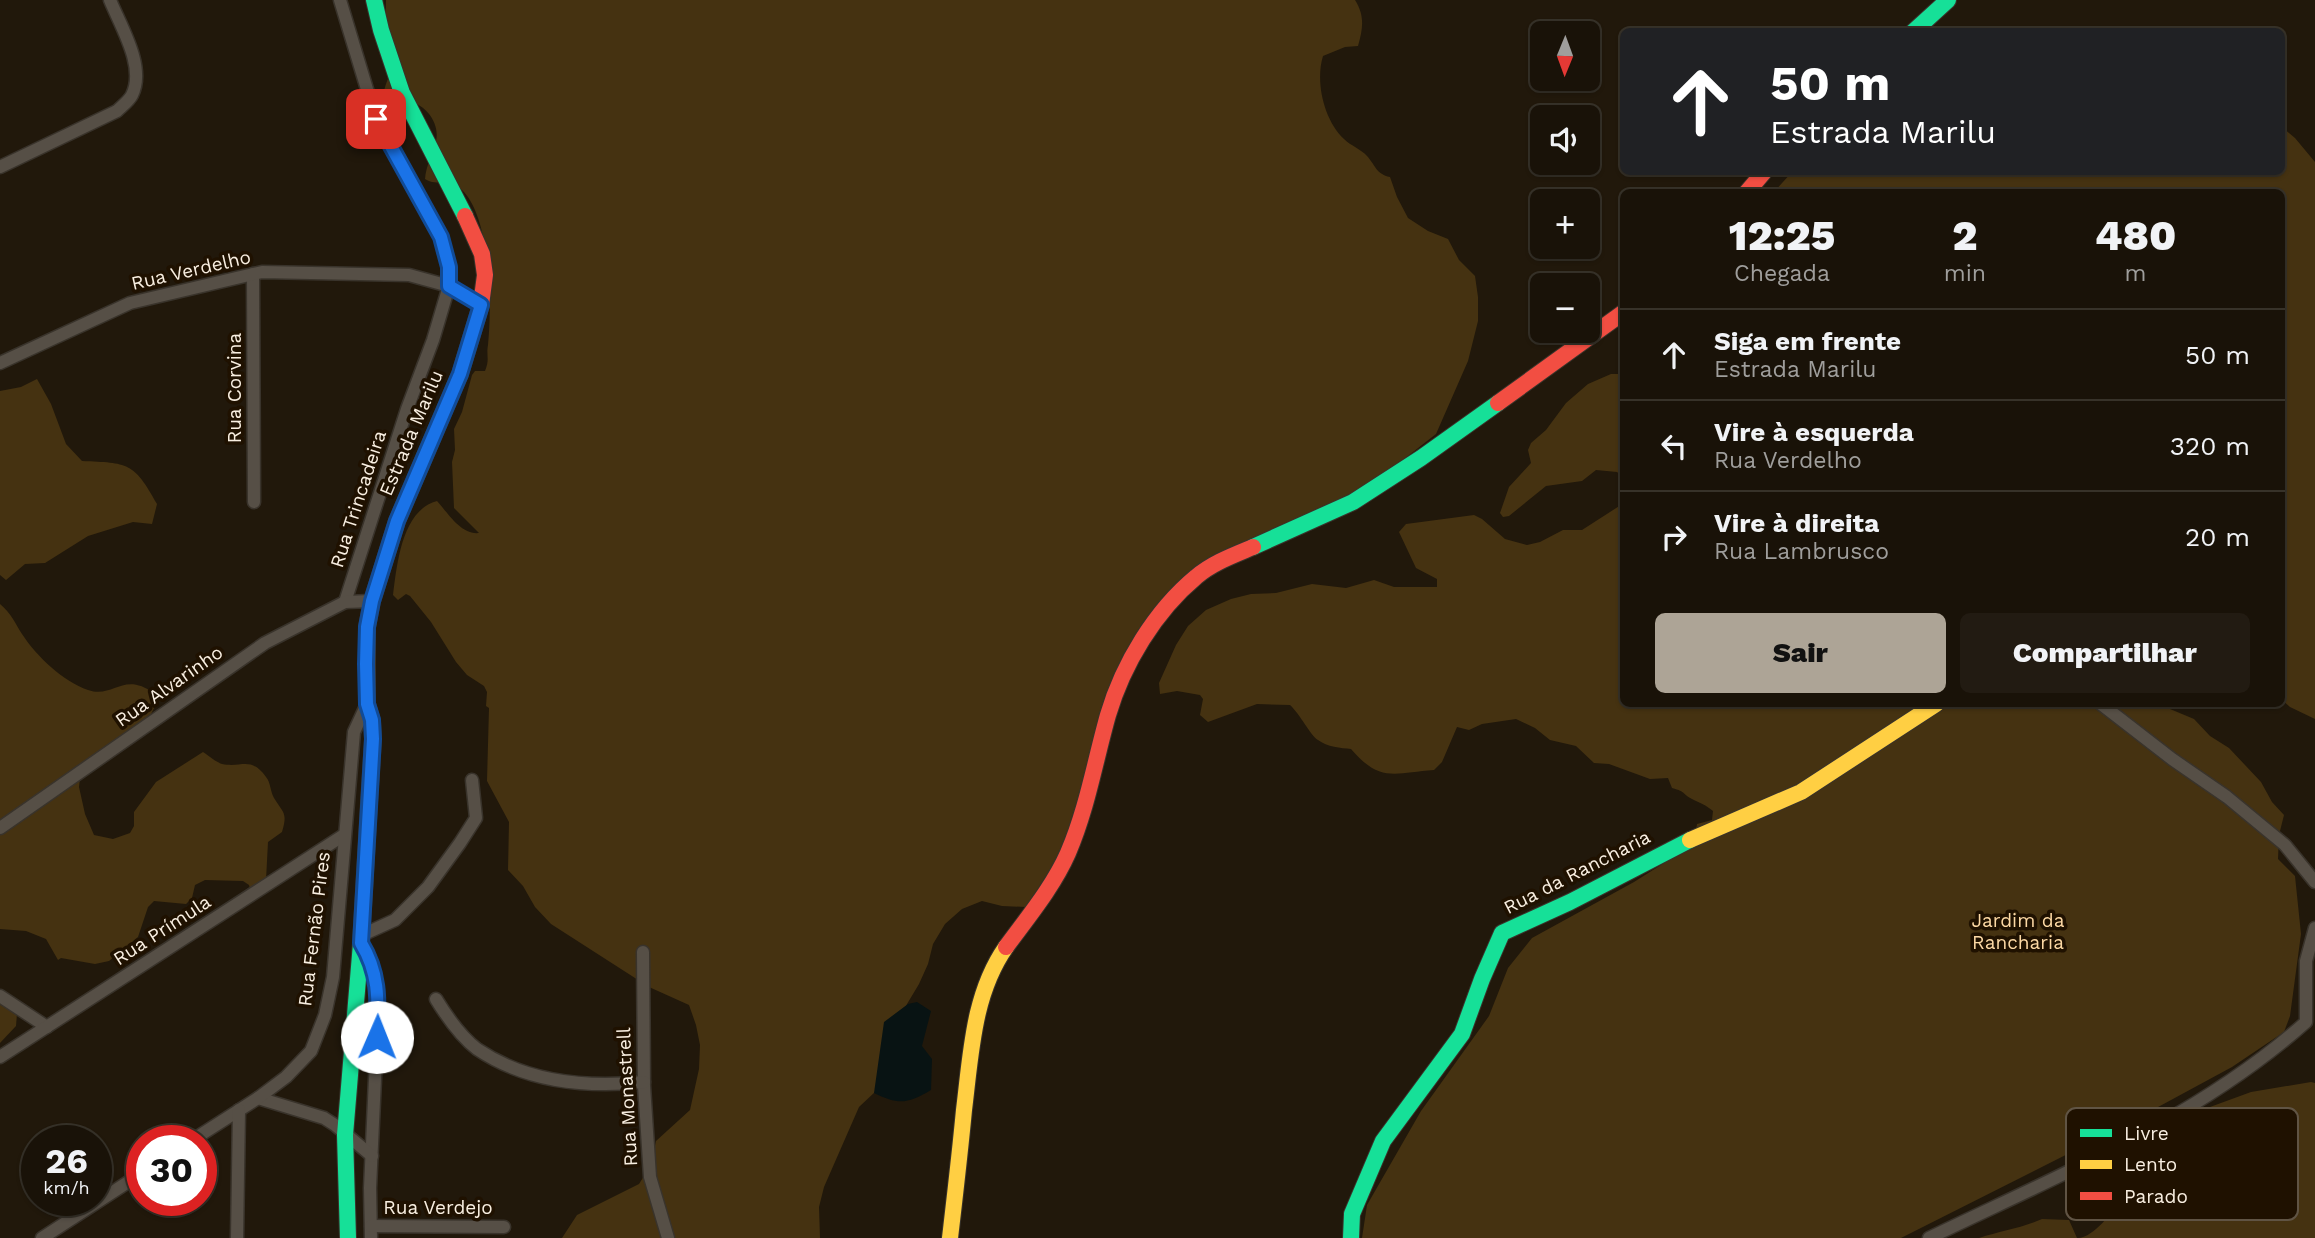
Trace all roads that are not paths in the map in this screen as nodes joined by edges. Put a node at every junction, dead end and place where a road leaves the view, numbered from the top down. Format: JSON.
{"nodes":[{"id":1,"x":110,"y":0,"type":"edge"},
{"id":2,"x":340,"y":0,"type":"edge"},
{"id":3,"x":374,"y":0,"type":"edge"},
{"id":4,"x":1948,"y":0,"type":"edge"},
{"id":5,"x":1917,"y":28,"type":"edge"},
{"id":6,"x":0,"y":167,"type":"edge"},
{"id":7,"x":1761,"y":175,"type":"edge"},
{"id":8,"x":1749,"y":189,"type":"edge"},
{"id":9,"x":253,"y":274,"type":"junction"},
{"id":10,"x":449,"y":286,"type":"junction"},
{"id":11,"x":481,"y":305,"type":"junction"},
{"id":12,"x":1620,"y":315,"type":"edge"},
{"id":13,"x":0,"y":363,"type":"edge"},
{"id":14,"x":254,"y":502,"type":"dead end"},
{"id":15,"x":372,"y":601,"type":"junction"},
{"id":16,"x":345,"y":602,"type":"junction"},
{"id":17,"x":367,"y":704,"type":"junction"},
{"id":18,"x":1931,"y":707,"type":"edge"},
{"id":19,"x":2105,"y":707,"type":"edge"},
{"id":20,"x":472,"y":780,"type":"dead end"},
{"id":21,"x":0,"y":828,"type":"edge"},
{"id":22,"x":344,"y":835,"type":"junction"},
{"id":23,"x":2315,"y":882,"type":"edge"},
{"id":24,"x":2315,"y":928,"type":"edge"},
{"id":25,"x":361,"y":939,"type":"junction"},
{"id":26,"x":643,"y":952,"type":"dead end"},
{"id":27,"x":0,"y":996,"type":"edge"},
{"id":28,"x":436,"y":999,"type":"dead end"},
{"id":29,"x":47,"y":1027,"type":"junction"},
{"id":30,"x":0,"y":1057,"type":"edge"},
{"id":31,"x":644,"y":1082,"type":"junction"},
{"id":32,"x":258,"y":1098,"type":"junction"},
{"id":33,"x":2187,"y":1108,"type":"edge"},
{"id":34,"x":239,"y":1110,"type":"junction"},
{"id":35,"x":216,"y":1125,"type":"edge"},
{"id":36,"x":345,"y":1135,"type":"junction"},
{"id":37,"x":372,"y":1156,"type":"junction"},
{"id":38,"x":2066,"y":1171,"type":"edge"},
{"id":39,"x":126,"y":1183,"type":"edge"},
{"id":40,"x":504,"y":1227,"type":"dead end"},
{"id":41,"x":371,"y":1232,"type":"edge"},
{"id":42,"x":42,"y":1238,"type":"edge"},
{"id":43,"x":237,"y":1238,"type":"edge"},
{"id":44,"x":348,"y":1238,"type":"edge"},
{"id":45,"x":667,"y":1238,"type":"edge"},
{"id":46,"x":950,"y":1238,"type":"edge"},
{"id":47,"x":1351,"y":1238,"type":"edge"},
{"id":48,"x":1929,"y":1238,"type":"edge"}],
"edges":[{"from":1,"to":6,"type":"street"},
{"from":2,"to":10,"type":"street"},
{"from":3,"to":11,"type":"street","name":"Estrada Marilu"},
{"from":4,"to":5,"type":"street"},
{"from":7,"to":8,"type":"street"},
{"from":9,"to":10,"type":"street","name":"Rua Verdelho"},
{"from":9,"to":13,"type":"street","name":"Rua Verdelho"},
{"from":9,"to":14,"type":"street","name":"Rua Corvina"},
{"from":10,"to":11,"type":"street","name":"Rua Verdelho"},
{"from":10,"to":16,"type":"street","name":"Rua Trincadeira"},
{"from":11,"to":15,"type":"street","name":"Estrada Marilu"},
{"from":12,"to":46,"type":"street"},
{"from":15,"to":16,"type":"street","name":"Rua Alvarinho"},
{"from":15,"to":17,"type":"street","name":"Estrada Marilu"},
{"from":16,"to":21,"type":"street","name":"Rua Alvarinho"},
{"from":17,"to":22,"type":"street","name":"Rua Fernão Pires"},
{"from":17,"to":25,"type":"street","name":"Estrada Marilu"},
{"from":18,"to":47,"type":"street","name":"Rua da Rancharia"},
{"from":19,"to":23,"type":"street"},
{"from":20,"to":25,"type":"street"},
{"from":22,"to":29,"type":"street","name":"Rua Prímula"},
{"from":22,"to":32,"type":"street","name":"Rua Fernão Pires"},
{"from":24,"to":33,"type":"street"},
{"from":25,"to":36,"type":"street","name":"Estrada Marilu"},
{"from":25,"to":37,"type":"street"},
{"from":26,"to":31,"type":"street","name":"Rua Monastrell"},
{"from":27,"to":29,"type":"street"},
{"from":28,"to":31,"type":"street"},
{"from":29,"to":30,"type":"street","name":"Rua Prímula"},
{"from":31,"to":45,"type":"street","name":"Rua Monastrell"},
{"from":32,"to":34,"type":"street","name":"Rua Fernão Pires"},
{"from":32,"to":36,"type":"street"},
{"from":34,"to":35,"type":"street","name":"Rua Fernão Pires"},
{"from":34,"to":43,"type":"street"},
{"from":36,"to":37,"type":"street"},
{"from":36,"to":44,"type":"street","name":"Estrada Marilu"},
{"from":37,"to":41,"type":"street"},
{"from":38,"to":48,"type":"street"},
{"from":39,"to":42,"type":"street"},
{"from":40,"to":41,"type":"street","name":"Rua Verdejo"}]}
